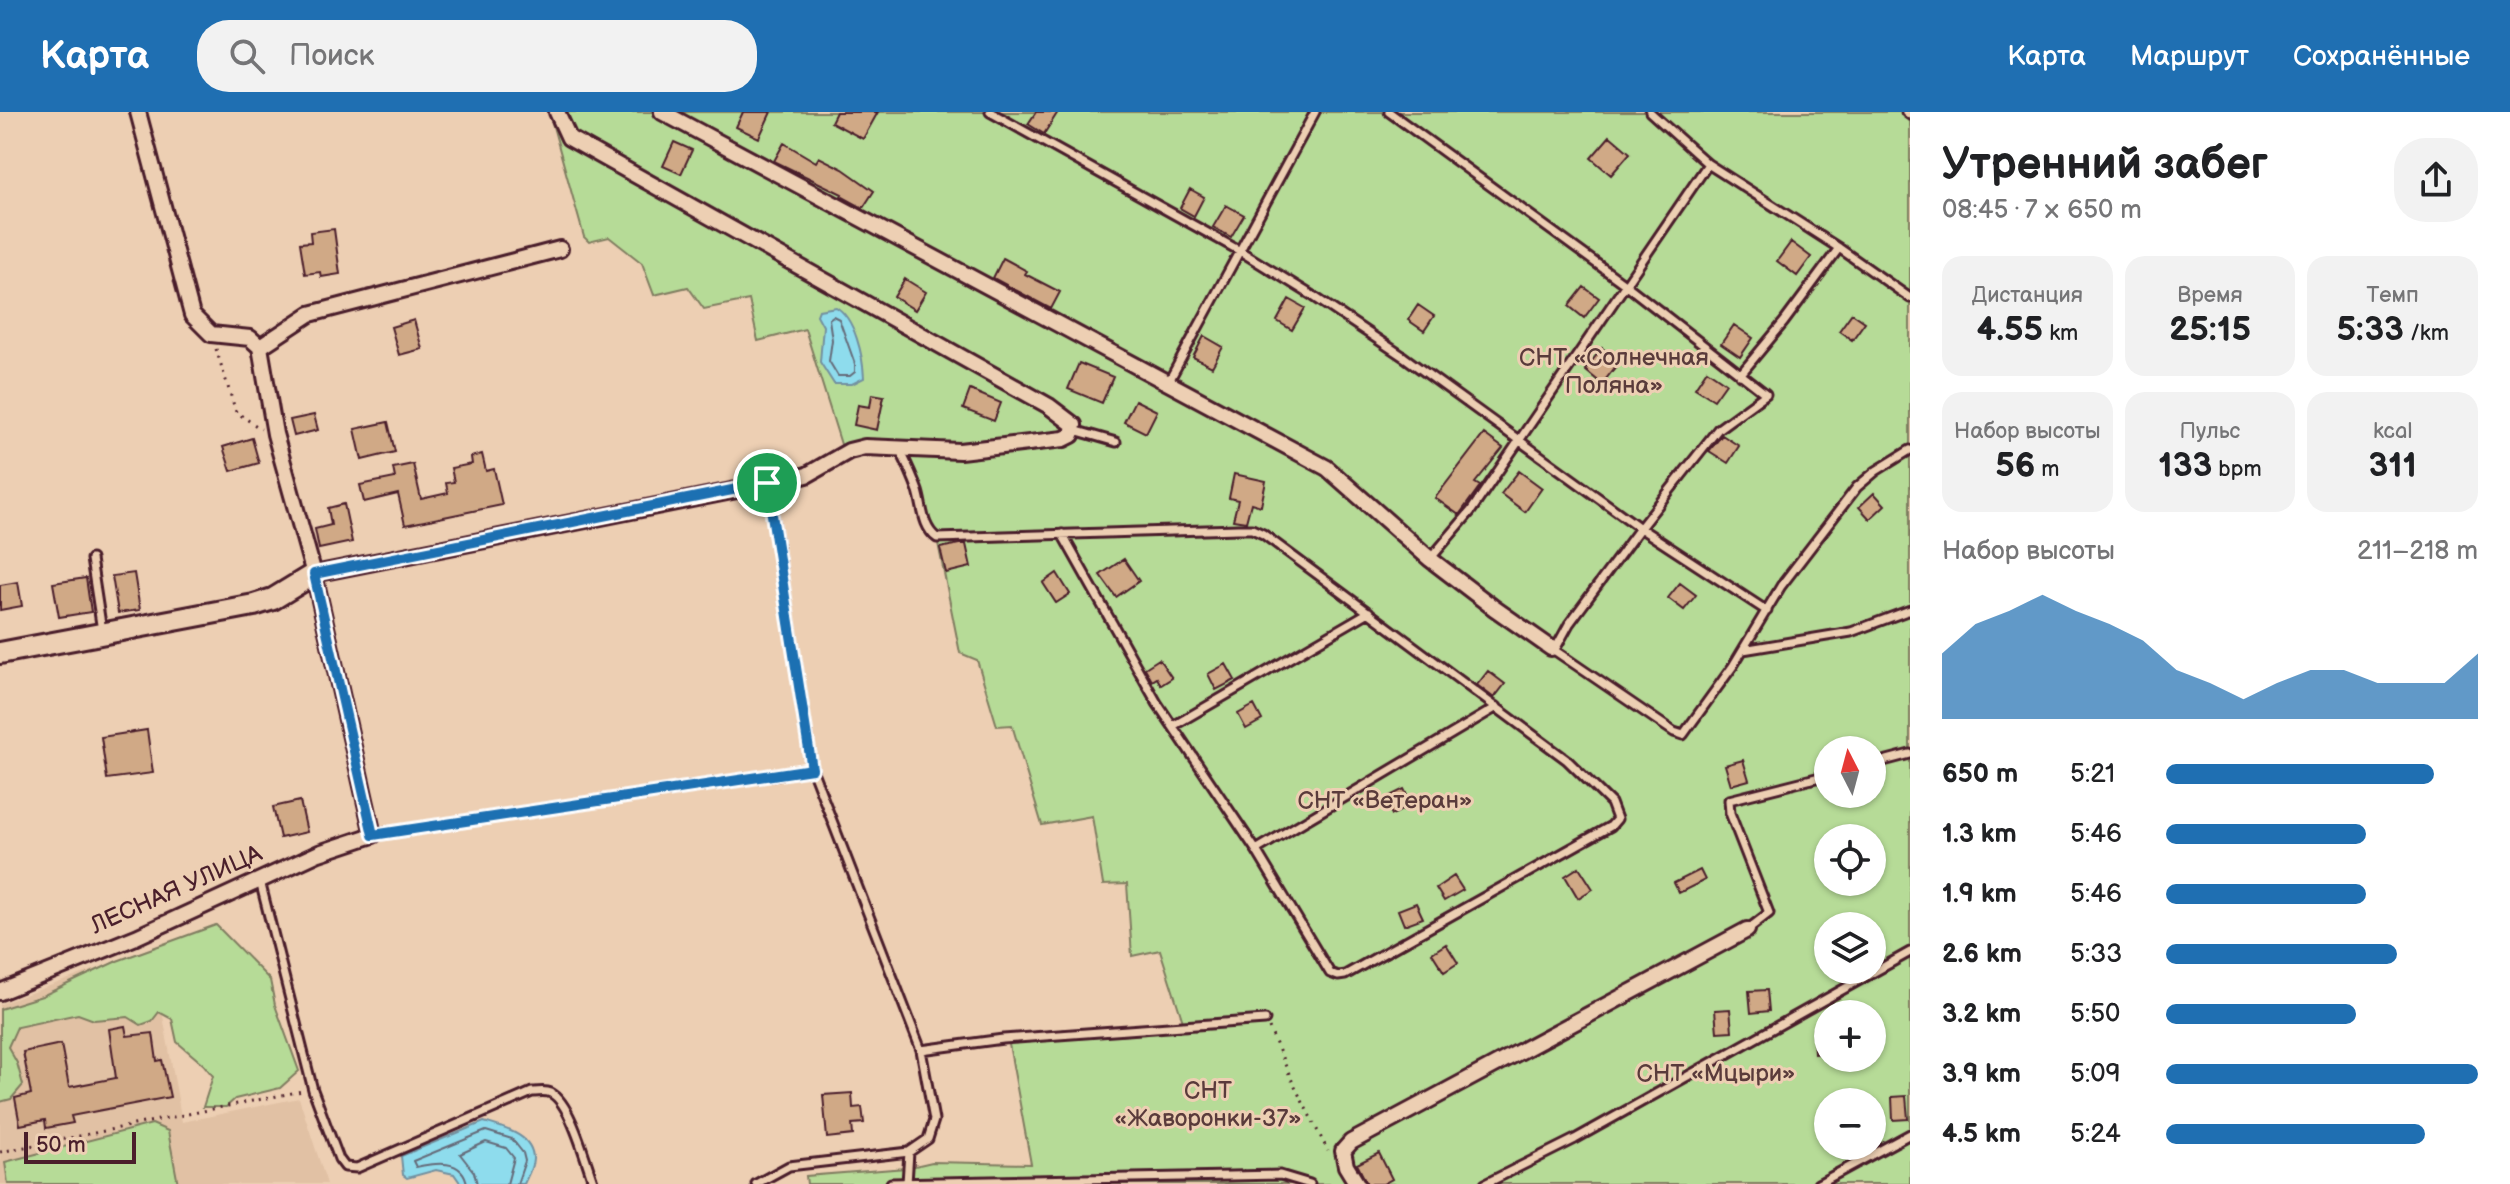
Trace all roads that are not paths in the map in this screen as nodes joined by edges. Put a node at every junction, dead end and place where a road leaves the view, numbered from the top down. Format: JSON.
{"nodes":[{"id":1,"x":138,"y":112,"type":"edge"},
{"id":2,"x":557,"y":112,"type":"edge"},
{"id":3,"x":662,"y":112,"type":"edge"},
{"id":4,"x":990,"y":112,"type":"edge"},
{"id":5,"x":1315,"y":112,"type":"edge"},
{"id":6,"x":1389,"y":112,"type":"edge"},
{"id":7,"x":1650,"y":112,"type":"edge"},
{"id":8,"x":1708,"y":164,"type":"junction"},
{"id":9,"x":1839,"y":248,"type":"junction"},
{"id":10,"x":560,"y":249,"type":"dead end"},
{"id":11,"x":1240,"y":251,"type":"junction"},
{"id":12,"x":1626,"y":285,"type":"junction"},
{"id":13,"x":1910,"y":298,"type":"edge"},
{"id":14,"x":260,"y":347,"type":"junction"},
{"id":15,"x":1740,"y":375,"type":"junction"},
{"id":16,"x":1169,"y":381,"type":"junction"},
{"id":17,"x":1069,"y":434,"type":"junction"},
{"id":18,"x":1517,"y":440,"type":"junction"},
{"id":19,"x":1116,"y":442,"type":"dead end"},
{"id":20,"x":900,"y":450,"type":"junction"},
{"id":21,"x":1910,"y":450,"type":"edge"},
{"id":22,"x":767,"y":483,"type":"junction"},
{"id":23,"x":1640,"y":528,"type":"junction"},
{"id":24,"x":1062,"y":534,"type":"junction"},
{"id":25,"x":91,"y":559,"type":"dead end"},
{"id":26,"x":1430,"y":559,"type":"junction"},
{"id":27,"x":314,"y":574,"type":"junction"},
{"id":28,"x":1910,"y":610,"type":"edge"},
{"id":29,"x":1767,"y":611,"type":"junction"},
{"id":30,"x":1369,"y":612,"type":"junction"},
{"id":31,"x":102,"y":633,"type":"junction"},
{"id":32,"x":1551,"y":648,"type":"junction"},
{"id":33,"x":1743,"y":650,"type":"junction"},
{"id":34,"x":0,"y":653,"type":"edge"},
{"id":35,"x":1497,"y":707,"type":"junction"},
{"id":36,"x":1173,"y":726,"type":"junction"},
{"id":37,"x":1910,"y":754,"type":"edge"},
{"id":38,"x":1886,"y":760,"type":"edge"},
{"id":39,"x":812,"y":769,"type":"junction"},
{"id":40,"x":1814,"y":779,"type":"edge"},
{"id":41,"x":373,"y":835,"type":"junction"},
{"id":42,"x":1256,"y":850,"type":"junction"},
{"id":43,"x":260,"y":881,"type":"junction"},
{"id":44,"x":1747,"y":930,"type":"joint"},
{"id":45,"x":1910,"y":952,"type":"edge"},
{"id":46,"x":0,"y":992,"type":"edge"},
{"id":47,"x":1265,"y":1020,"type":"road end"},
{"id":48,"x":921,"y":1050,"type":"junction"},
{"id":49,"x":1910,"y":1134,"type":"edge"},
{"id":50,"x":909,"y":1152,"type":"junction"},
{"id":51,"x":891,"y":1183,"type":"edge"},
{"id":52,"x":907,"y":1183,"type":"edge"},
{"id":53,"x":594,"y":1184,"type":"edge"},
{"id":54,"x":756,"y":1184,"type":"edge"},
{"id":55,"x":1310,"y":1184,"type":"edge"},
{"id":56,"x":1357,"y":1184,"type":"edge"},
{"id":57,"x":1485,"y":1184,"type":"edge"},
{"id":58,"x":1818,"y":1184,"type":"edge"}],
"edges":[{"from":1,"to":14,"type":"street"},
{"from":2,"to":17,"type":"street"},
{"from":3,"to":16,"type":"street"},
{"from":4,"to":11,"type":"lane"},
{"from":5,"to":11,"type":"lane"},
{"from":6,"to":12,"type":"lane"},
{"from":7,"to":8,"type":"lane"},
{"from":8,"to":9,"type":"lane"},
{"from":8,"to":12,"type":"lane"},
{"from":9,"to":13,"type":"lane"},
{"from":9,"to":15,"type":"lane"},
{"from":10,"to":14,"type":"street"},
{"from":11,"to":16,"type":"lane"},
{"from":11,"to":18,"type":"lane"},
{"from":12,"to":15,"type":"lane"},
{"from":12,"to":18,"type":"lane"},
{"from":14,"to":27,"type":"street"},
{"from":15,"to":23,"type":"lane"},
{"from":16,"to":26,"type":"street"},
{"from":17,"to":19,"type":"lane"},
{"from":17,"to":20,"type":"street"},
{"from":18,"to":23,"type":"lane"},
{"from":18,"to":26,"type":"lane"},
{"from":20,"to":22,"type":"street"},
{"from":20,"to":24,"type":"lane"},
{"from":21,"to":29,"type":"lane"},
{"from":22,"to":27,"type":"street"},
{"from":22,"to":39,"type":"lane"},
{"from":23,"to":29,"type":"lane"},
{"from":23,"to":32,"type":"lane"},
{"from":24,"to":30,"type":"lane"},
{"from":24,"to":36,"type":"lane"},
{"from":25,"to":31,"type":"lane"},
{"from":26,"to":32,"type":"street"},
{"from":27,"to":31,"type":"street"},
{"from":27,"to":41,"type":"street"},
{"from":28,"to":33,"type":"lane"},
{"from":29,"to":33,"type":"lane"},
{"from":30,"to":35,"type":"lane"},
{"from":30,"to":36,"type":"lane"},
{"from":31,"to":34,"type":"street"},
{"from":32,"to":33,"type":"lane"},
{"from":35,"to":42,"type":"lane"},
{"from":35,"to":42,"type":"lane"},
{"from":36,"to":42,"type":"lane"},
{"from":37,"to":38,"type":"lane"},
{"from":39,"to":41,"type":"lane"},
{"from":39,"to":48,"type":"lane"},
{"from":40,"to":44,"type":"lane"},
{"from":41,"to":43,"type":"street","name":"ЛЕСНАЯ УЛИЦА"},
{"from":43,"to":46,"type":"street","name":"ЛЕСНАЯ УЛИЦА"},
{"from":43,"to":53,"type":"lane"},
{"from":44,"to":56,"type":"street"},
{"from":45,"to":57,"type":"lane"},
{"from":47,"to":48,"type":"lane"},
{"from":48,"to":50,"type":"lane"},
{"from":49,"to":58,"type":"lane"},
{"from":50,"to":52,"type":"lane"},
{"from":50,"to":54,"type":"lane"},
{"from":51,"to":52,"type":"lane"},
{"from":52,"to":55,"type":"lane"}]}
